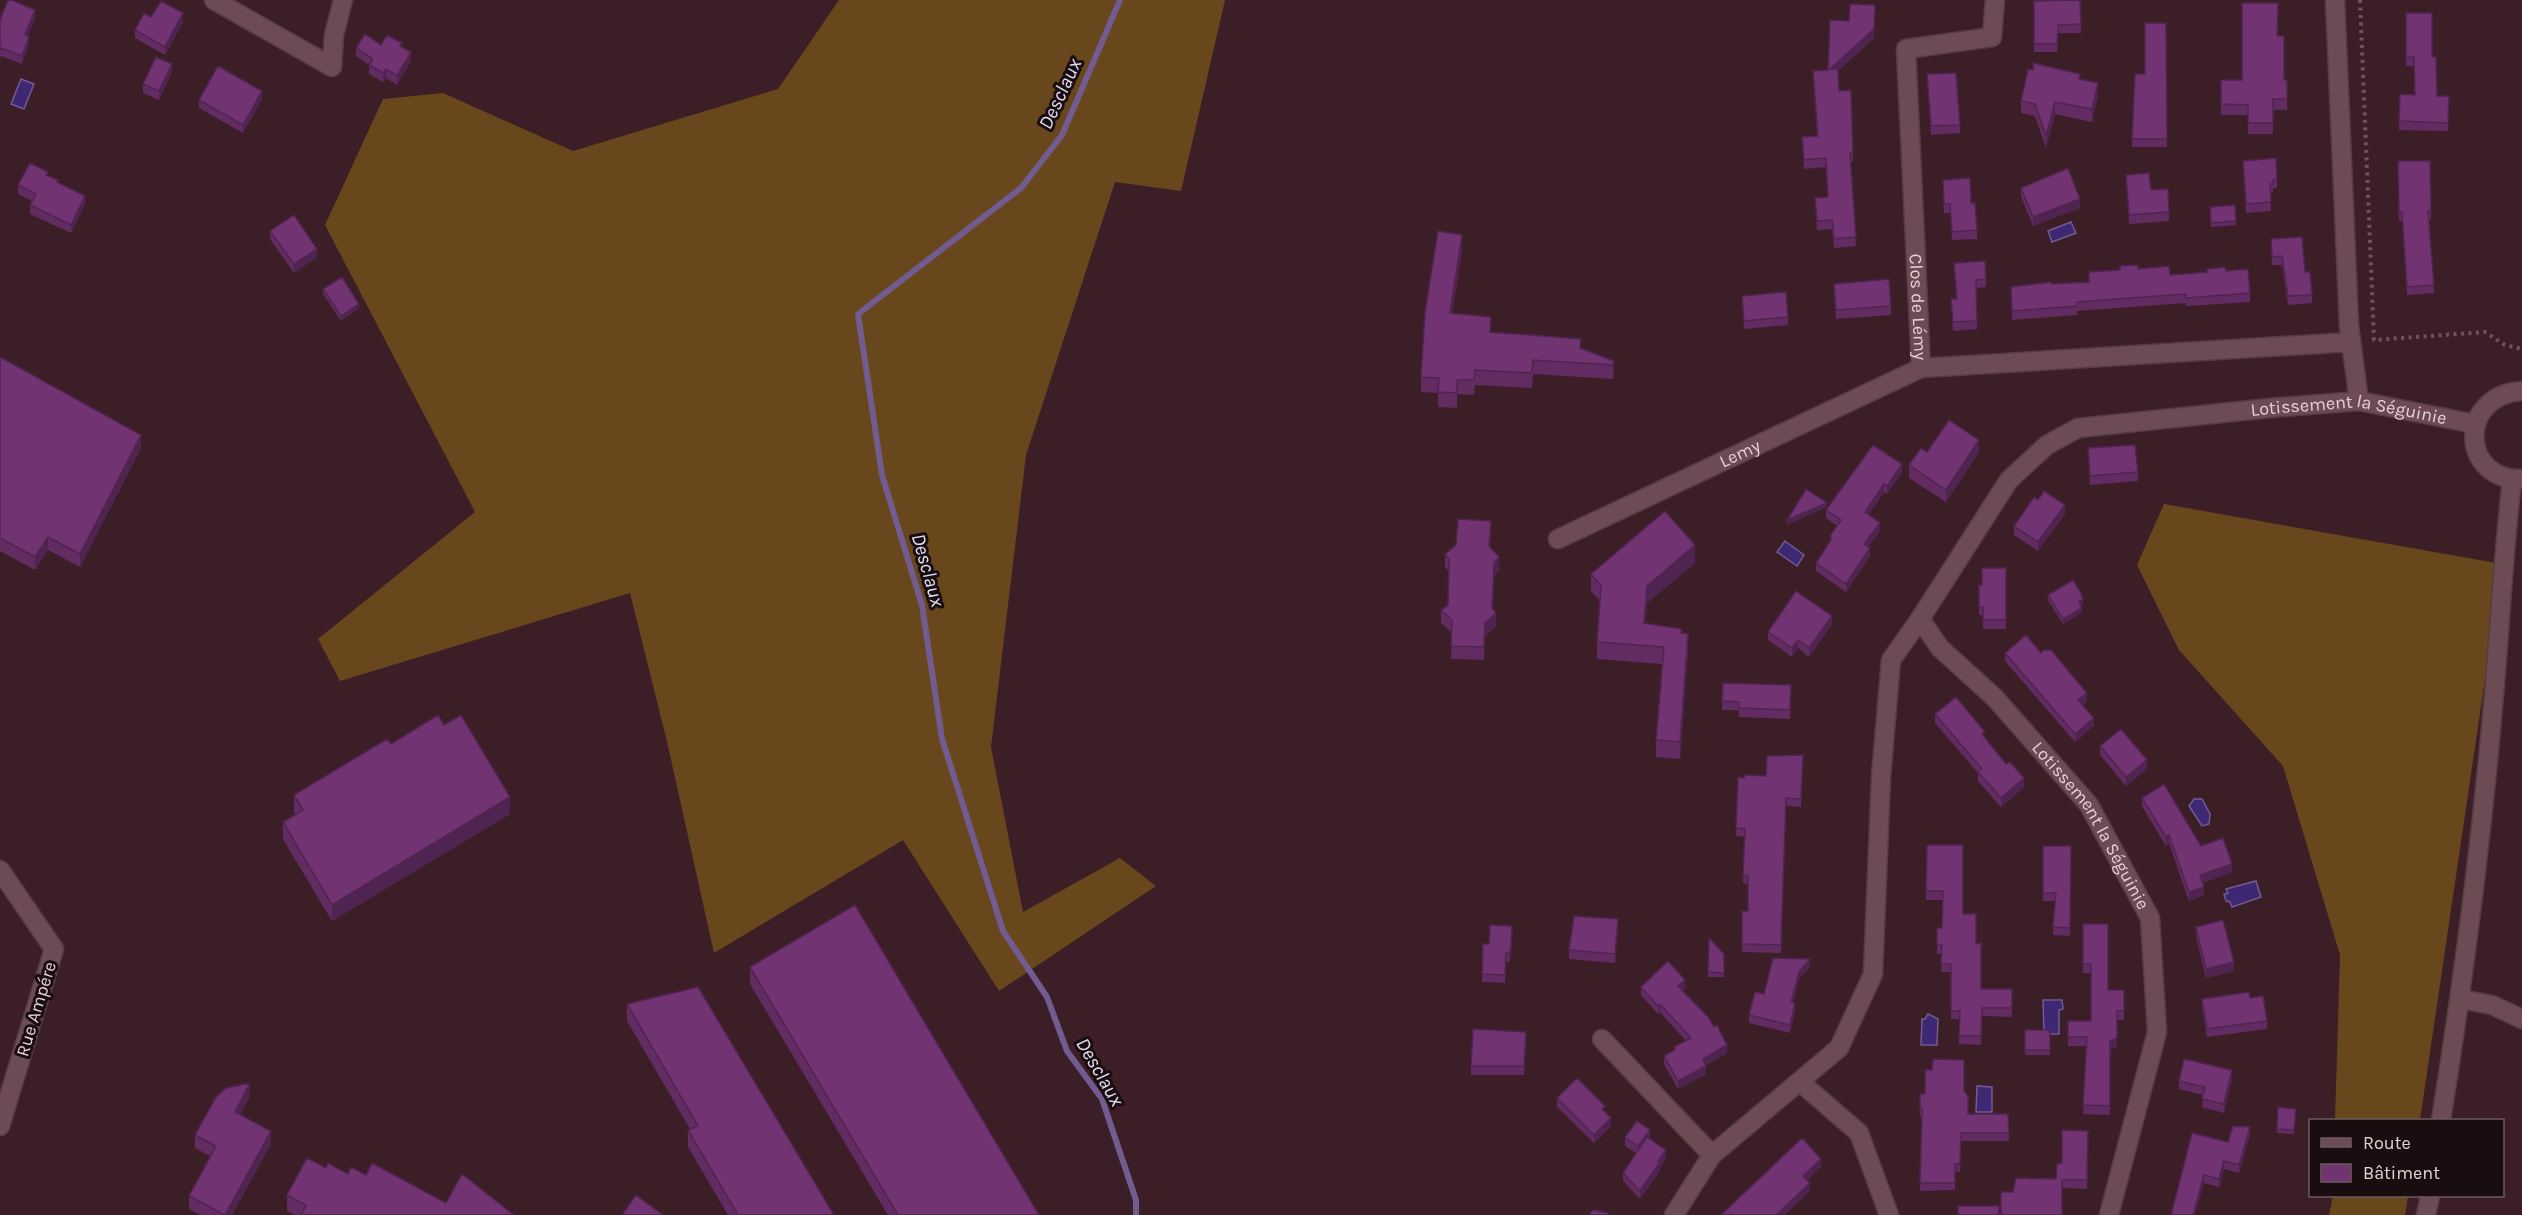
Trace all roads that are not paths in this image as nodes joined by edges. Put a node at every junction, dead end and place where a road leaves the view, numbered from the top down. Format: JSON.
{"nodes":[{"id":1,"x":214,"y":0,"type":"edge"},
{"id":2,"x":343,"y":0,"type":"edge"},
{"id":3,"x":1995,"y":0,"type":"edge"},
{"id":4,"x":2335,"y":0,"type":"edge"},
{"id":5,"x":2351,"y":342,"type":"junction"},
{"id":6,"x":1921,"y":368,"type":"junction"},
{"id":7,"x":2522,"y":389,"type":"edge"},
{"id":8,"x":2359,"y":401,"type":"junction"},
{"id":9,"x":2475,"y":424,"type":"junction"},
{"id":10,"x":2517,"y":480,"type":"edge"},
{"id":11,"x":1558,"y":539,"type":"dead end"},
{"id":12,"x":1920,"y":620,"type":"junction"},
{"id":13,"x":0,"y":870,"type":"edge"},
{"id":14,"x":2460,"y":999,"type":"junction"},
{"id":15,"x":2522,"y":1019,"type":"edge"},
{"id":16,"x":1602,"y":1039,"type":"dead end"},
{"id":17,"x":1800,"y":1082,"type":"junction"},
{"id":18,"x":2441,"y":1119,"type":"edge"},
{"id":19,"x":0,"y":1126,"type":"edge"},
{"id":20,"x":1712,"y":1155,"type":"junction"},
{"id":21,"x":2430,"y":1197,"type":"edge"},
{"id":22,"x":1674,"y":1215,"type":"edge"},
{"id":23,"x":1889,"y":1215,"type":"edge"},
{"id":24,"x":2109,"y":1215,"type":"edge"},
{"id":25,"x":2426,"y":1215,"type":"edge"}],
"edges":[{"from":1,"to":2,"type":"street"},
{"from":3,"to":6,"type":"street","name":"Clos de Lémy"},
{"from":4,"to":5,"type":"street"},
{"from":5,"to":6,"type":"street","name":"Clos de Lémy"},
{"from":5,"to":8,"type":"street"},
{"from":6,"to":11,"type":"street","name":"Lemy"},
{"from":7,"to":9,"type":"street"},
{"from":8,"to":9,"type":"street","name":"Lotissement la Séguinie"},
{"from":8,"to":12,"type":"street","name":"Lotissement la Séguinie"},
{"from":9,"to":10,"type":"street"},
{"from":10,"to":14,"type":"street"},
{"from":12,"to":17,"type":"street","name":"Lotissement la Séguinie"},
{"from":12,"to":24,"type":"street","name":"Lotissement la Séguinie"},
{"from":13,"to":19,"type":"street","name":"Rue Ampére"},
{"from":14,"to":15,"type":"street"},
{"from":14,"to":18,"type":"street"},
{"from":16,"to":20,"type":"street"},
{"from":17,"to":20,"type":"street","name":"Lotissement la Séguinie"},
{"from":17,"to":23,"type":"street"},
{"from":20,"to":22,"type":"street","name":"Lotissement la Séguinie"},
{"from":21,"to":25,"type":"street"}]}
